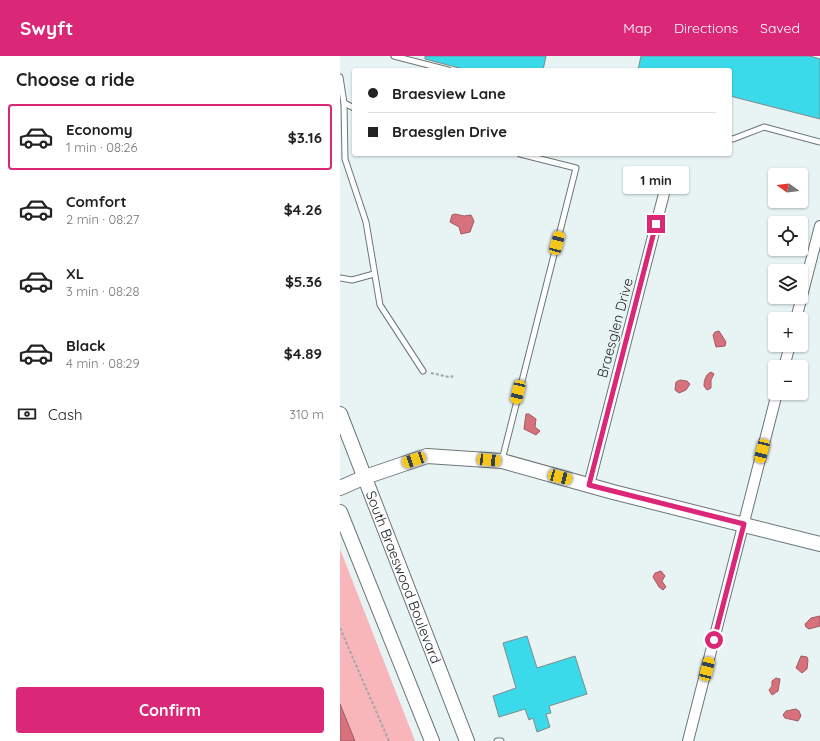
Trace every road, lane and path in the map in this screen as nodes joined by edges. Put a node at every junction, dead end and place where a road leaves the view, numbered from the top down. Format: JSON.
{"nodes":[{"id":1,"x":394,"y":56,"type":"edge"},
{"id":2,"x":440,"y":68,"type":"edge"},
{"id":3,"x":340,"y":77,"type":"edge"},
{"id":4,"x":344,"y":103,"type":"junction"},
{"id":5,"x":352,"y":107,"type":"edge"},
{"id":6,"x":732,"y":139,"type":"edge"},
{"id":7,"x":820,"y":142,"type":"edge"},
{"id":8,"x":528,"y":156,"type":"edge"},
{"id":9,"x":668,"y":178,"type":"dead end"},
{"id":10,"x":820,"y":226,"type":"edge"},
{"id":11,"x":374,"y":274,"type":"junction"},
{"id":12,"x":340,"y":278,"type":"edge"},
{"id":13,"x":798,"y":312,"type":"edge"},
{"id":14,"x":422,"y":371,"type":"joint"},
{"id":15,"x":455,"y":376,"type":"dead end"},
{"id":16,"x":775,"y":400,"type":"edge"},
{"id":17,"x":340,"y":414,"type":"edge"},
{"id":18,"x":502,"y":461,"type":"junction"},
{"id":19,"x":365,"y":477,"type":"junction"},
{"id":20,"x":589,"y":485,"type":"junction"},
{"id":21,"x":340,"y":488,"type":"edge"},
{"id":22,"x":340,"y":512,"type":"edge"},
{"id":23,"x":744,"y":524,"type":"junction"},
{"id":24,"x":820,"y":544,"type":"edge"},
{"id":25,"x":340,"y":628,"type":"edge"},
{"id":26,"x":389,"y":741,"type":"edge"},
{"id":27,"x":432,"y":741,"type":"edge"},
{"id":28,"x":467,"y":741,"type":"edge"},
{"id":29,"x":497,"y":741,"type":"edge"},
{"id":30,"x":500,"y":741,"type":"edge"},
{"id":31,"x":688,"y":741,"type":"edge"}],
"edges":[{"from":1,"to":2,"type":"lane"},
{"from":3,"to":4,"type":"lane"},
{"from":4,"to":5,"type":"lane"},
{"from":4,"to":11,"type":"lane"},
{"from":6,"to":7,"type":"lane"},
{"from":8,"to":18,"type":"lane"},
{"from":9,"to":20,"type":"street","name":"Braesglen Drive"},
{"from":10,"to":13,"type":"street"},
{"from":11,"to":12,"type":"lane"},
{"from":11,"to":14,"type":"lane"},
{"from":14,"to":15,"type":"path"},
{"from":16,"to":23,"type":"street"},
{"from":17,"to":19,"type":"main road","name":"South Braeswood Boulevard"},
{"from":18,"to":19,"type":"main road"},
{"from":18,"to":20,"type":"main road"},
{"from":19,"to":21,"type":"main road"},
{"from":19,"to":28,"type":"main road","name":"South Braeswood Boulevard"},
{"from":20,"to":23,"type":"main road"},
{"from":22,"to":27,"type":"main road"},
{"from":23,"to":24,"type":"main road"},
{"from":23,"to":31,"type":"street"},
{"from":25,"to":26,"type":"path"},
{"from":29,"to":30,"type":"lane"}]}
